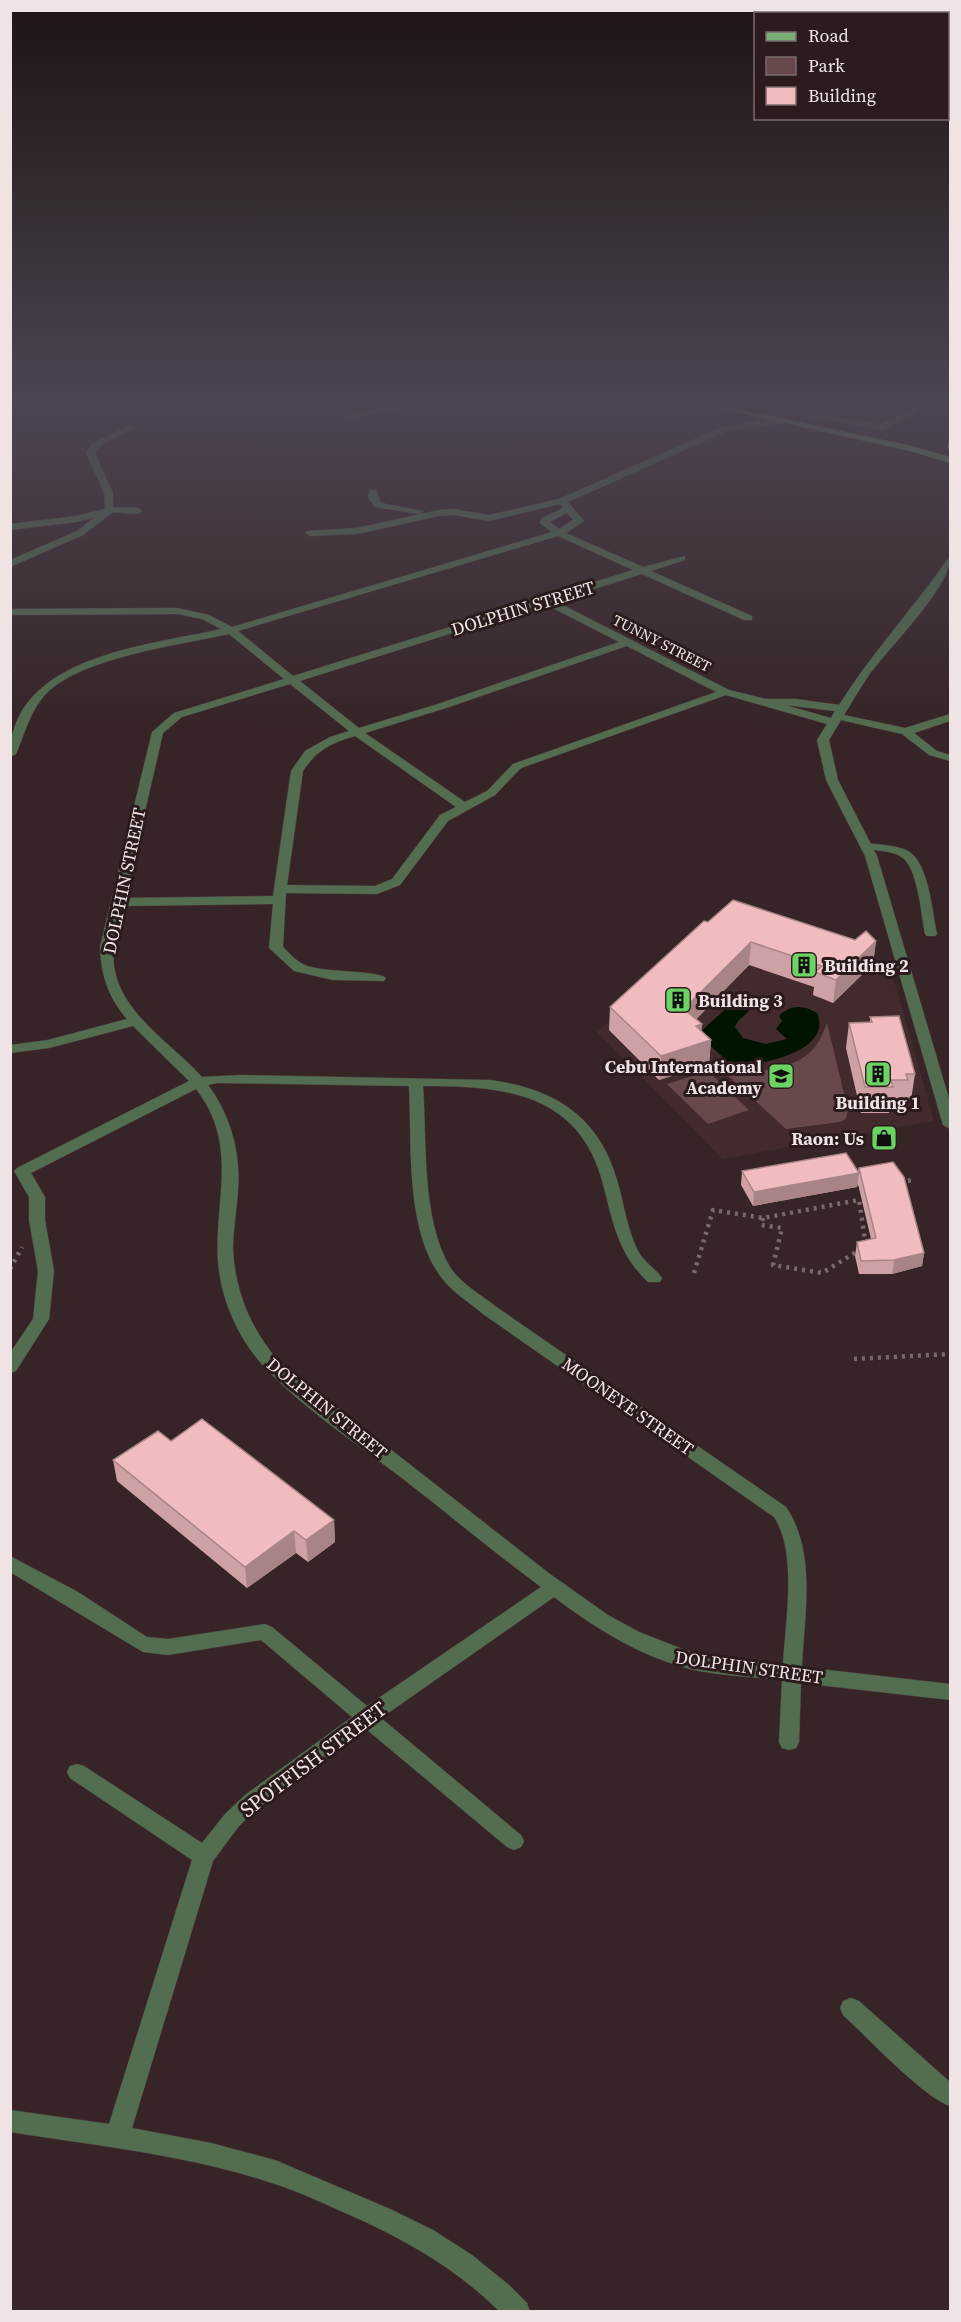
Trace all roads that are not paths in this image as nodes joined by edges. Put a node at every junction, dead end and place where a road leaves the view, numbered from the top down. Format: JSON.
{"nodes":[{"id":1,"x":101,"y":512,"type":"edge"},
{"id":2,"x":107,"y":512,"type":"edge"},
{"id":3,"x":431,"y":512,"type":"edge"},
{"id":4,"x":449,"y":512,"type":"edge"},
{"id":5,"x":456,"y":512,"type":"edge"},
{"id":6,"x":513,"y":512,"type":"edge"},
{"id":7,"x":561,"y":512,"type":"edge"},
{"id":8,"x":573,"y":512,"type":"edge"},
{"id":9,"x":439,"y":513,"type":"junction"},
{"id":10,"x":10,"y":526,"type":"edge"},
{"id":11,"x":310,"y":533,"type":"dead end"},
{"id":12,"x":559,"y":533,"type":"junction"},
{"id":13,"x":682,"y":558,"type":"dead end"},
{"id":14,"x":951,"y":562,"type":"edge"},
{"id":15,"x":10,"y":564,"type":"edge"},
{"id":16,"x":645,"y":570,"type":"junction"},
{"id":17,"x":547,"y":602,"type":"junction"},
{"id":18,"x":10,"y":612,"type":"edge"},
{"id":19,"x":748,"y":618,"type":"dead end"},
{"id":20,"x":230,"y":630,"type":"junction"},
{"id":21,"x":626,"y":643,"type":"junction"},
{"id":22,"x":291,"y":678,"type":"junction"},
{"id":23,"x":725,"y":692,"type":"junction"},
{"id":24,"x":837,"y":716,"type":"junction"},
{"id":25,"x":951,"y":717,"type":"edge"},
{"id":26,"x":906,"y":732,"type":"junction"},
{"id":27,"x":358,"y":733,"type":"junction"},
{"id":28,"x":10,"y":754,"type":"edge"},
{"id":29,"x":951,"y":758,"type":"edge"},
{"id":30,"x":465,"y":808,"type":"junction"},
{"id":31,"x":867,"y":846,"type":"junction"},
{"id":32,"x":280,"y":895,"type":"junction"},
{"id":33,"x":117,"y":902,"type":"junction"},
{"id":34,"x":932,"y":934,"type":"dead end"},
{"id":35,"x":379,"y":978,"type":"dead end"},
{"id":36,"x":136,"y":1021,"type":"junction"},
{"id":37,"x":10,"y":1049,"type":"edge"},
{"id":38,"x":198,"y":1082,"type":"junction"},
{"id":39,"x":416,"y":1082,"type":"junction"},
{"id":40,"x":951,"y":1125,"type":"edge"},
{"id":41,"x":654,"y":1278,"type":"dead end"},
{"id":42,"x":10,"y":1366,"type":"edge"},
{"id":43,"x":10,"y":1563,"type":"edge"},
{"id":44,"x":555,"y":1587,"type":"junction"},
{"id":45,"x":792,"y":1676,"type":"junction"},
{"id":46,"x":947,"y":1690,"type":"edge"},
{"id":47,"x":367,"y":1717,"type":"junction"},
{"id":48,"x":789,"y":1742,"type":"dead end"},
{"id":49,"x":77,"y":1772,"type":"dead end"},
{"id":50,"x":514,"y":1841,"type":"dead end"},
{"id":51,"x":204,"y":1856,"type":"junction"},
{"id":52,"x":851,"y":2008,"type":"dead end"},
{"id":53,"x":951,"y":2095,"type":"edge"},
{"id":54,"x":10,"y":2121,"type":"edge"},
{"id":55,"x":117,"y":2138,"type":"junction"},
{"id":56,"x":518,"y":2312,"type":"edge"}],
"edges":[{"from":1,"to":10,"type":"street"},
{"from":2,"to":15,"type":"street"},
{"from":3,"to":9,"type":"street"},
{"from":4,"to":9,"type":"street"},
{"from":5,"to":6,"type":"street"},
{"from":7,"to":12,"type":"street"},
{"from":8,"to":12,"type":"street"},
{"from":9,"to":11,"type":"street"},
{"from":12,"to":16,"type":"street"},
{"from":12,"to":20,"type":"street"},
{"from":13,"to":16,"type":"street","name":"DOLPHIN STREET"},
{"from":14,"to":24,"type":"street"},
{"from":16,"to":17,"type":"street","name":"DOLPHIN STREET"},
{"from":16,"to":19,"type":"street"},
{"from":17,"to":21,"type":"street","name":"TUNNY STREET"},
{"from":17,"to":22,"type":"street","name":"DOLPHIN STREET"},
{"from":18,"to":20,"type":"street"},
{"from":20,"to":22,"type":"street"},
{"from":20,"to":28,"type":"street"},
{"from":21,"to":23,"type":"street","name":"TUNNY STREET"},
{"from":21,"to":27,"type":"street"},
{"from":22,"to":27,"type":"street"},
{"from":22,"to":33,"type":"street","name":"DOLPHIN STREET"},
{"from":23,"to":24,"type":"street","name":"TUNNY STREET"},
{"from":23,"to":30,"type":"street"},
{"from":24,"to":26,"type":"street","name":"TUNNY STREET"},
{"from":24,"to":31,"type":"street"},
{"from":25,"to":26,"type":"street"},
{"from":26,"to":29,"type":"street"},
{"from":27,"to":30,"type":"street"},
{"from":27,"to":32,"type":"street"},
{"from":30,"to":32,"type":"street"},
{"from":31,"to":34,"type":"lane"},
{"from":31,"to":40,"type":"street"},
{"from":32,"to":33,"type":"street"},
{"from":32,"to":35,"type":"street"},
{"from":33,"to":36,"type":"street","name":"DOLPHIN STREET"},
{"from":36,"to":37,"type":"street"},
{"from":36,"to":38,"type":"street","name":"DOLPHIN STREET"},
{"from":38,"to":39,"type":"street"},
{"from":38,"to":42,"type":"street"},
{"from":38,"to":44,"type":"street","name":"DOLPHIN STREET"},
{"from":39,"to":41,"type":"street"},
{"from":39,"to":45,"type":"street","name":"MOONEYE STREET"},
{"from":43,"to":47,"type":"street"},
{"from":44,"to":45,"type":"street","name":"DOLPHIN STREET"},
{"from":44,"to":47,"type":"street","name":"SPOTFISH STREET"},
{"from":45,"to":46,"type":"street","name":"DOLPHIN STREET"},
{"from":45,"to":48,"type":"street","name":"MOONEYE STREET"},
{"from":47,"to":50,"type":"street"},
{"from":47,"to":51,"type":"street","name":"SPOTFISH STREET"},
{"from":49,"to":51,"type":"street"},
{"from":51,"to":55,"type":"street","name":"SPOTFISH STREET"},
{"from":52,"to":53,"type":"street"},
{"from":54,"to":55,"type":"street"},
{"from":55,"to":56,"type":"street"}]}
